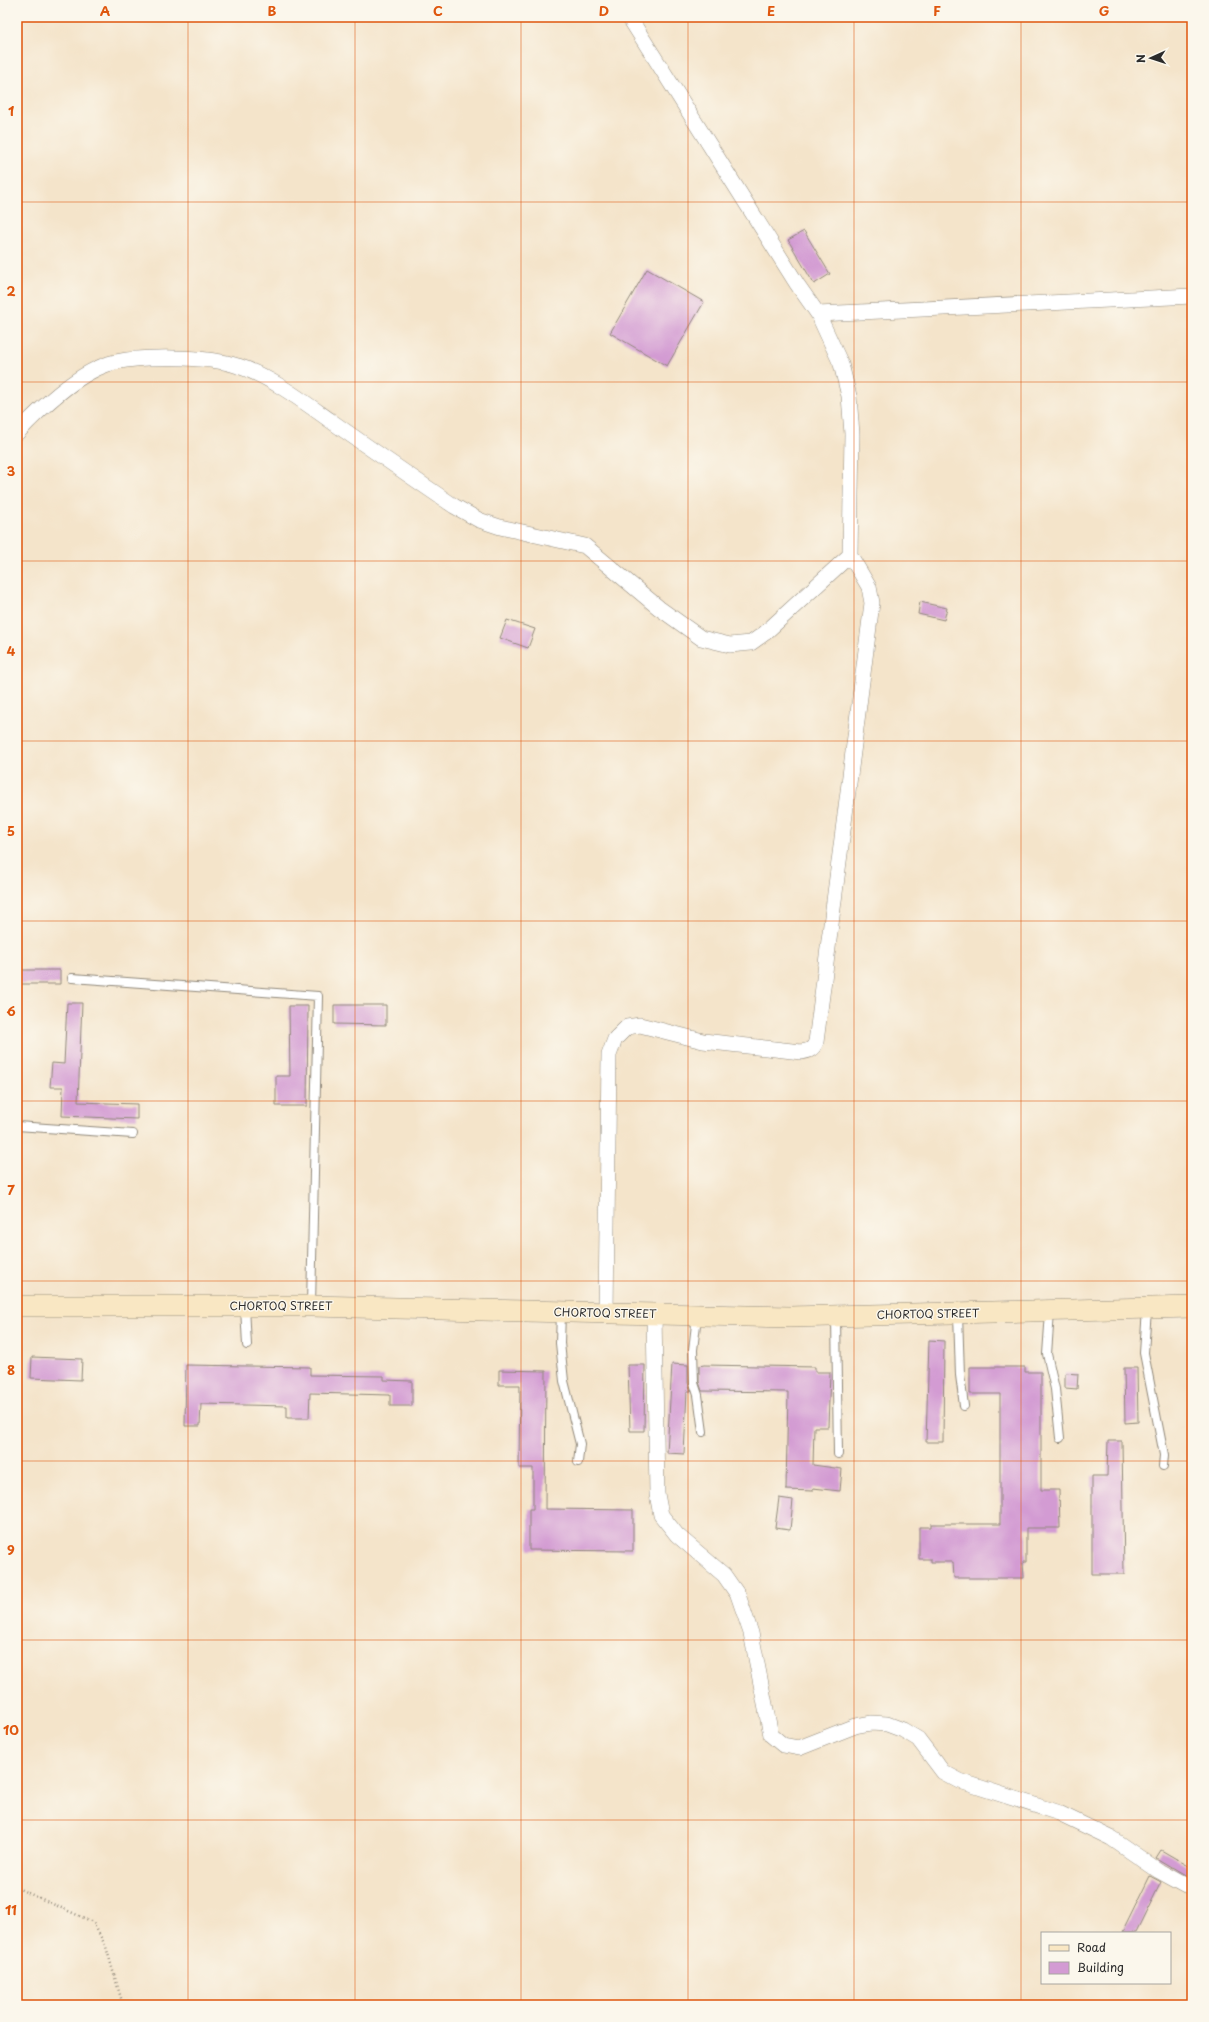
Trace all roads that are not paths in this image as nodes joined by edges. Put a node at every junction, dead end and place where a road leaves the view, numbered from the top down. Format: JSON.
{"nodes":[{"id":1,"x":630,"y":17,"type":"edge"},
{"id":2,"x":1192,"y":296,"type":"edge"},
{"id":3,"x":818,"y":314,"type":"junction"},
{"id":4,"x":17,"y":433,"type":"edge"},
{"id":5,"x":850,"y":554,"type":"junction"},
{"id":6,"x":72,"y":978,"type":"dead end"},
{"id":7,"x":17,"y":1126,"type":"edge"},
{"id":8,"x":133,"y":1134,"type":"dead end"},
{"id":9,"x":17,"y":1306,"type":"edge"},
{"id":10,"x":245,"y":1306,"type":"junction"},
{"id":11,"x":311,"y":1306,"type":"junction"},
{"id":12,"x":1147,"y":1308,"type":"junction"},
{"id":13,"x":1192,"y":1308,"type":"edge"},
{"id":14,"x":1050,"y":1311,"type":"junction"},
{"id":15,"x":561,"y":1312,"type":"junction"},
{"id":16,"x":606,"y":1313,"type":"junction"},
{"id":17,"x":958,"y":1313,"type":"junction"},
{"id":18,"x":654,"y":1314,"type":"junction"},
{"id":19,"x":697,"y":1315,"type":"junction"},
{"id":20,"x":836,"y":1316,"type":"junction"},
{"id":21,"x":247,"y":1345,"type":"dead end"},
{"id":22,"x":964,"y":1406,"type":"dead end"},
{"id":23,"x":703,"y":1432,"type":"dead end"},
{"id":24,"x":1060,"y":1438,"type":"dead end"},
{"id":25,"x":838,"y":1454,"type":"dead end"},
{"id":26,"x":578,"y":1462,"type":"dead end"},
{"id":27,"x":1163,"y":1466,"type":"dead end"},
{"id":28,"x":1192,"y":1889,"type":"edge"}],
"edges":[{"from":1,"to":3,"type":"street"},
{"from":2,"to":3,"type":"street"},
{"from":3,"to":5,"type":"street"},
{"from":4,"to":5,"type":"street"},
{"from":5,"to":16,"type":"street"},
{"from":6,"to":11,"type":"lane"},
{"from":7,"to":8,"type":"lane"},
{"from":9,"to":10,"type":"main road","name":"CHORTOQ STREET"},
{"from":10,"to":11,"type":"main road","name":"CHORTOQ STREET"},
{"from":10,"to":21,"type":"lane"},
{"from":11,"to":15,"type":"main road","name":"CHORTOQ STREET"},
{"from":12,"to":13,"type":"main road","name":"CHORTOQ STREET"},
{"from":12,"to":14,"type":"main road","name":"CHORTOQ STREET"},
{"from":12,"to":27,"type":"lane"},
{"from":14,"to":17,"type":"main road","name":"CHORTOQ STREET"},
{"from":14,"to":24,"type":"lane"},
{"from":15,"to":16,"type":"main road","name":"CHORTOQ STREET"},
{"from":15,"to":26,"type":"lane"},
{"from":16,"to":18,"type":"main road","name":"CHORTOQ STREET"},
{"from":17,"to":20,"type":"main road","name":"CHORTOQ STREET"},
{"from":17,"to":22,"type":"lane"},
{"from":18,"to":19,"type":"main road","name":"CHORTOQ STREET"},
{"from":18,"to":28,"type":"street"},
{"from":19,"to":20,"type":"main road","name":"CHORTOQ STREET"},
{"from":19,"to":23,"type":"lane"},
{"from":20,"to":25,"type":"lane"}]}
